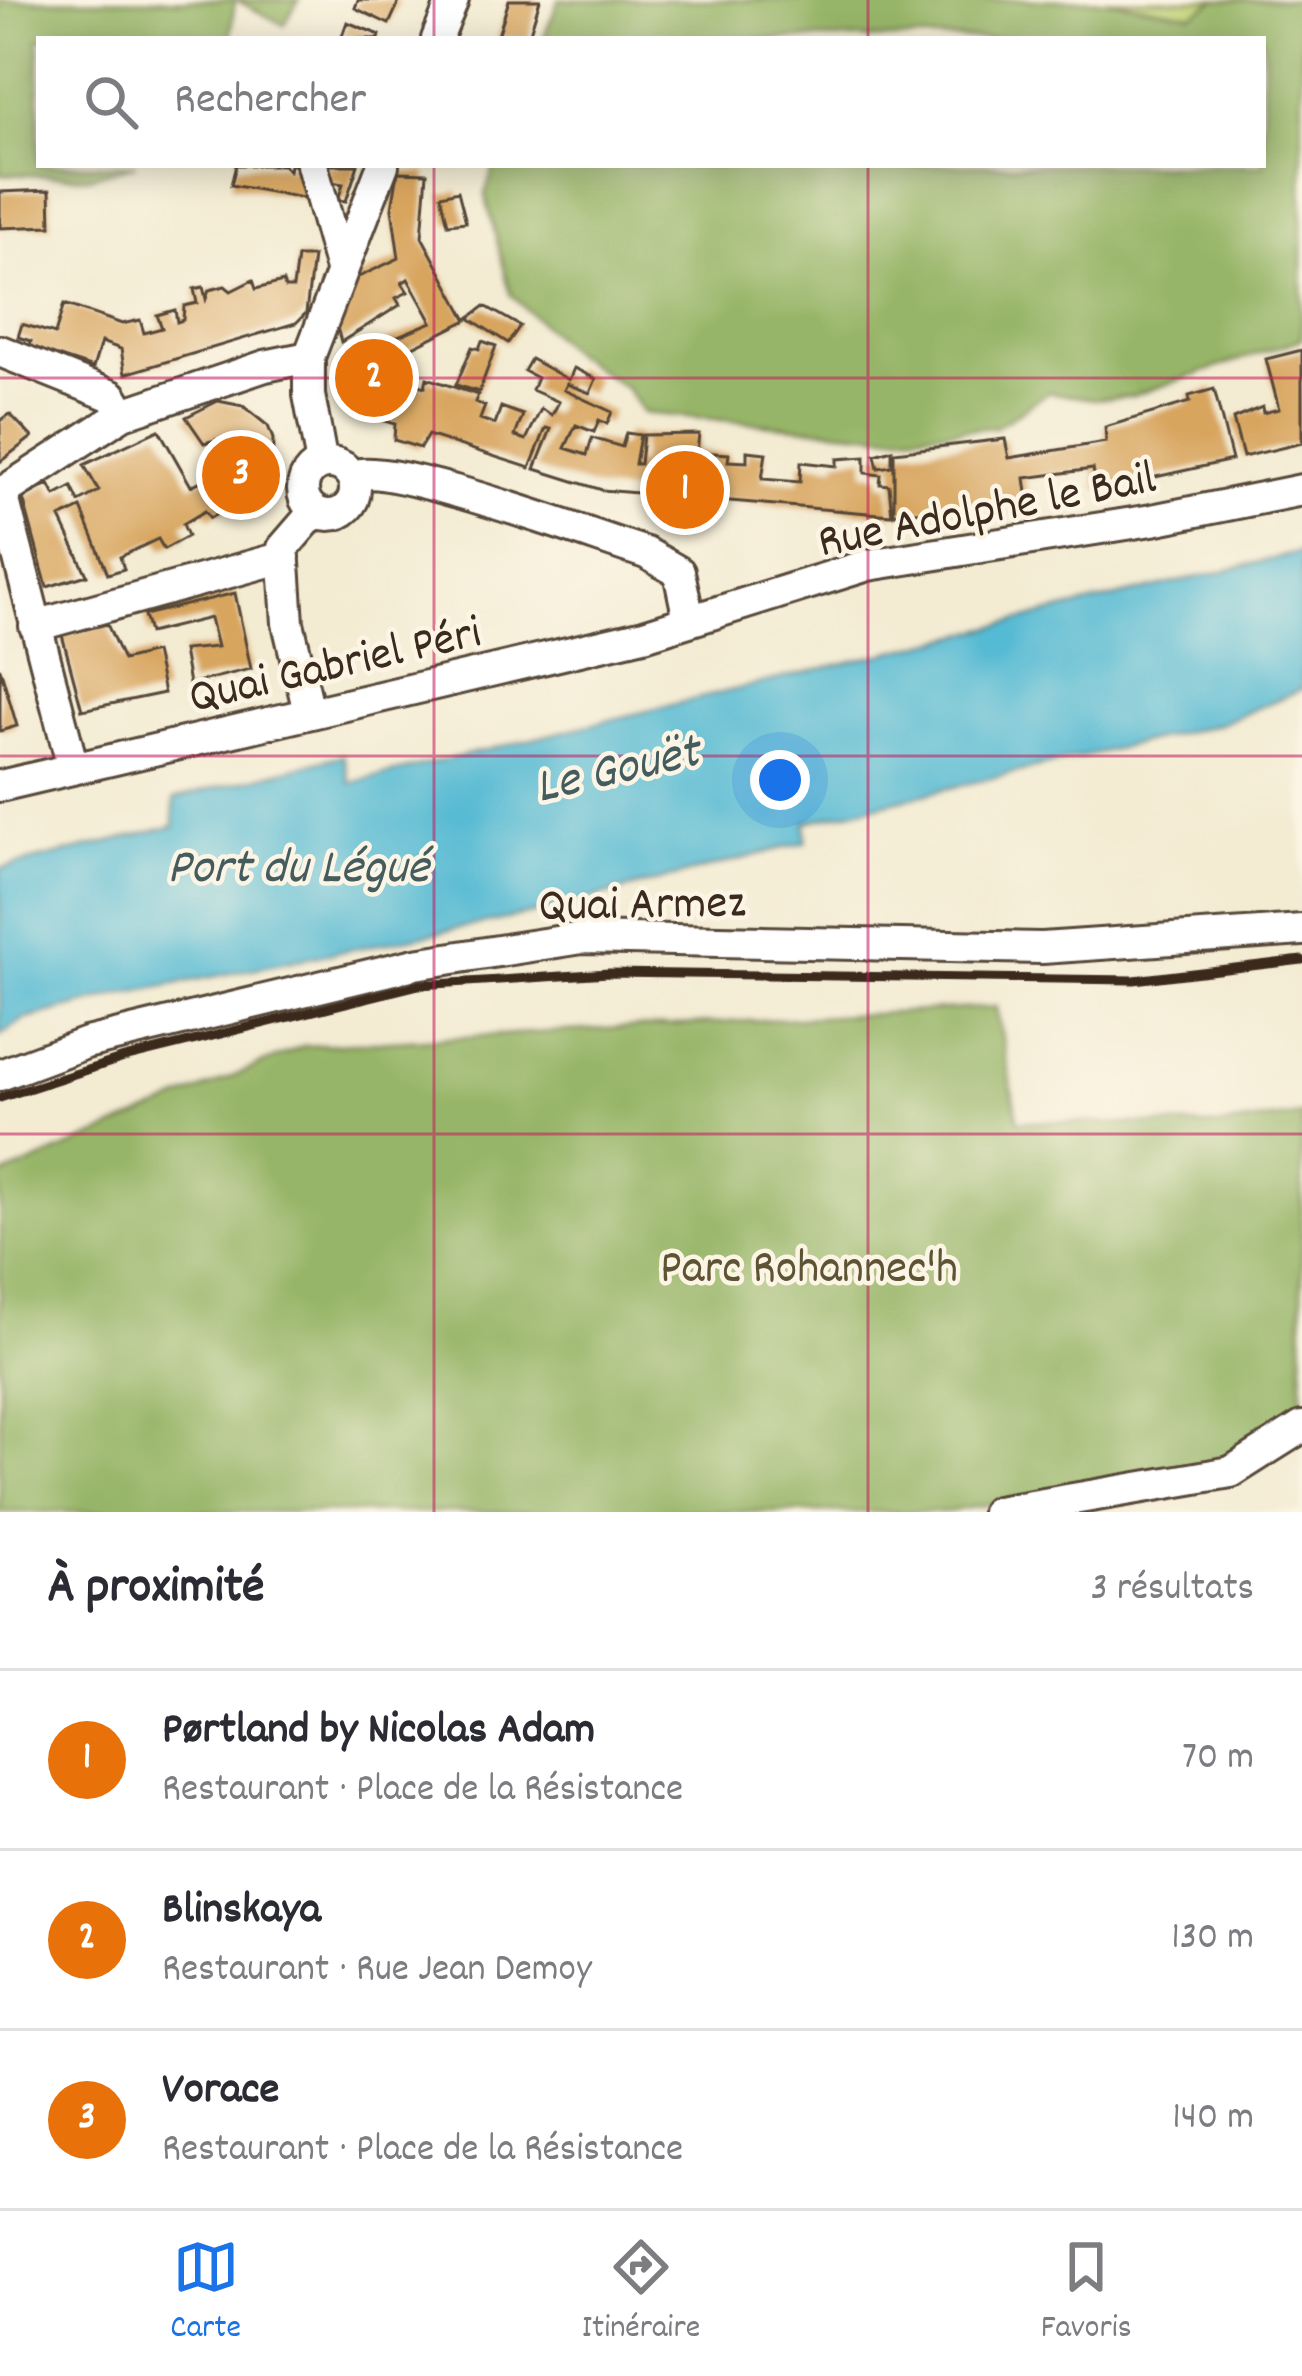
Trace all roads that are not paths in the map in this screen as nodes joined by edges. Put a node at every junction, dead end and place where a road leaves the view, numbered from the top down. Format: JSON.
{"nodes":[{"id":1,"x":453,"y":0,"type":"edge"},
{"id":2,"x":437,"y":36,"type":"edge"},
{"id":3,"x":313,"y":168,"type":"edge"},
{"id":4,"x":382,"y":168,"type":"edge"},
{"id":5,"x":340,"y":266,"type":"junction"},
{"id":6,"x":0,"y":351,"type":"edge"},
{"id":7,"x":309,"y":357,"type":"junction"},
{"id":8,"x":123,"y":414,"type":"junction"},
{"id":9,"x":322,"y":464,"type":"junction"},
{"id":10,"x":352,"y":476,"type":"junction"},
{"id":11,"x":1302,"y":490,"type":"edge"},
{"id":12,"x":1,"y":493,"type":"edge"},
{"id":13,"x":315,"y":511,"type":"junction"},
{"id":14,"x":284,"y":557,"type":"junction"},
{"id":15,"x":688,"y":620,"type":"junction"},
{"id":16,"x":35,"y":626,"type":"junction"},
{"id":17,"x":309,"y":712,"type":"junction"},
{"id":18,"x":73,"y":768,"type":"junction"},
{"id":19,"x":0,"y":786,"type":"edge"},
{"id":20,"x":1302,"y":930,"type":"edge"},
{"id":21,"x":0,"y":1075,"type":"edge"},
{"id":22,"x":1302,"y":1427,"type":"edge"},
{"id":23,"x":997,"y":1512,"type":"edge"}],
"edges":[{"from":1,"to":2,"type":"street"},
{"from":3,"to":5,"type":"street"},
{"from":4,"to":5,"type":"street"},
{"from":5,"to":7,"type":"street"},
{"from":6,"to":8,"type":"street"},
{"from":7,"to":8,"type":"street"},
{"from":7,"to":9,"type":"street"},
{"from":8,"to":12,"type":"street"},
{"from":9,"to":10,"type":"street"},
{"from":9,"to":13,"type":"street"},
{"from":10,"to":13,"type":"street"},
{"from":10,"to":15,"type":"street"},
{"from":11,"to":15,"type":"street","name":"Rue Adolphe le Bail"},
{"from":12,"to":16,"type":"street"},
{"from":13,"to":14,"type":"street"},
{"from":14,"to":16,"type":"street"},
{"from":14,"to":17,"type":"street"},
{"from":15,"to":17,"type":"street","name":"Quai Gabriel Péri"},
{"from":16,"to":18,"type":"street"},
{"from":17,"to":18,"type":"street","name":"Quai Gabriel Péri"},
{"from":18,"to":19,"type":"street","name":"Quai Gabriel Péri"},
{"from":20,"to":21,"type":"street","name":"Quai Armez"},
{"from":22,"to":23,"type":"street"}]}
